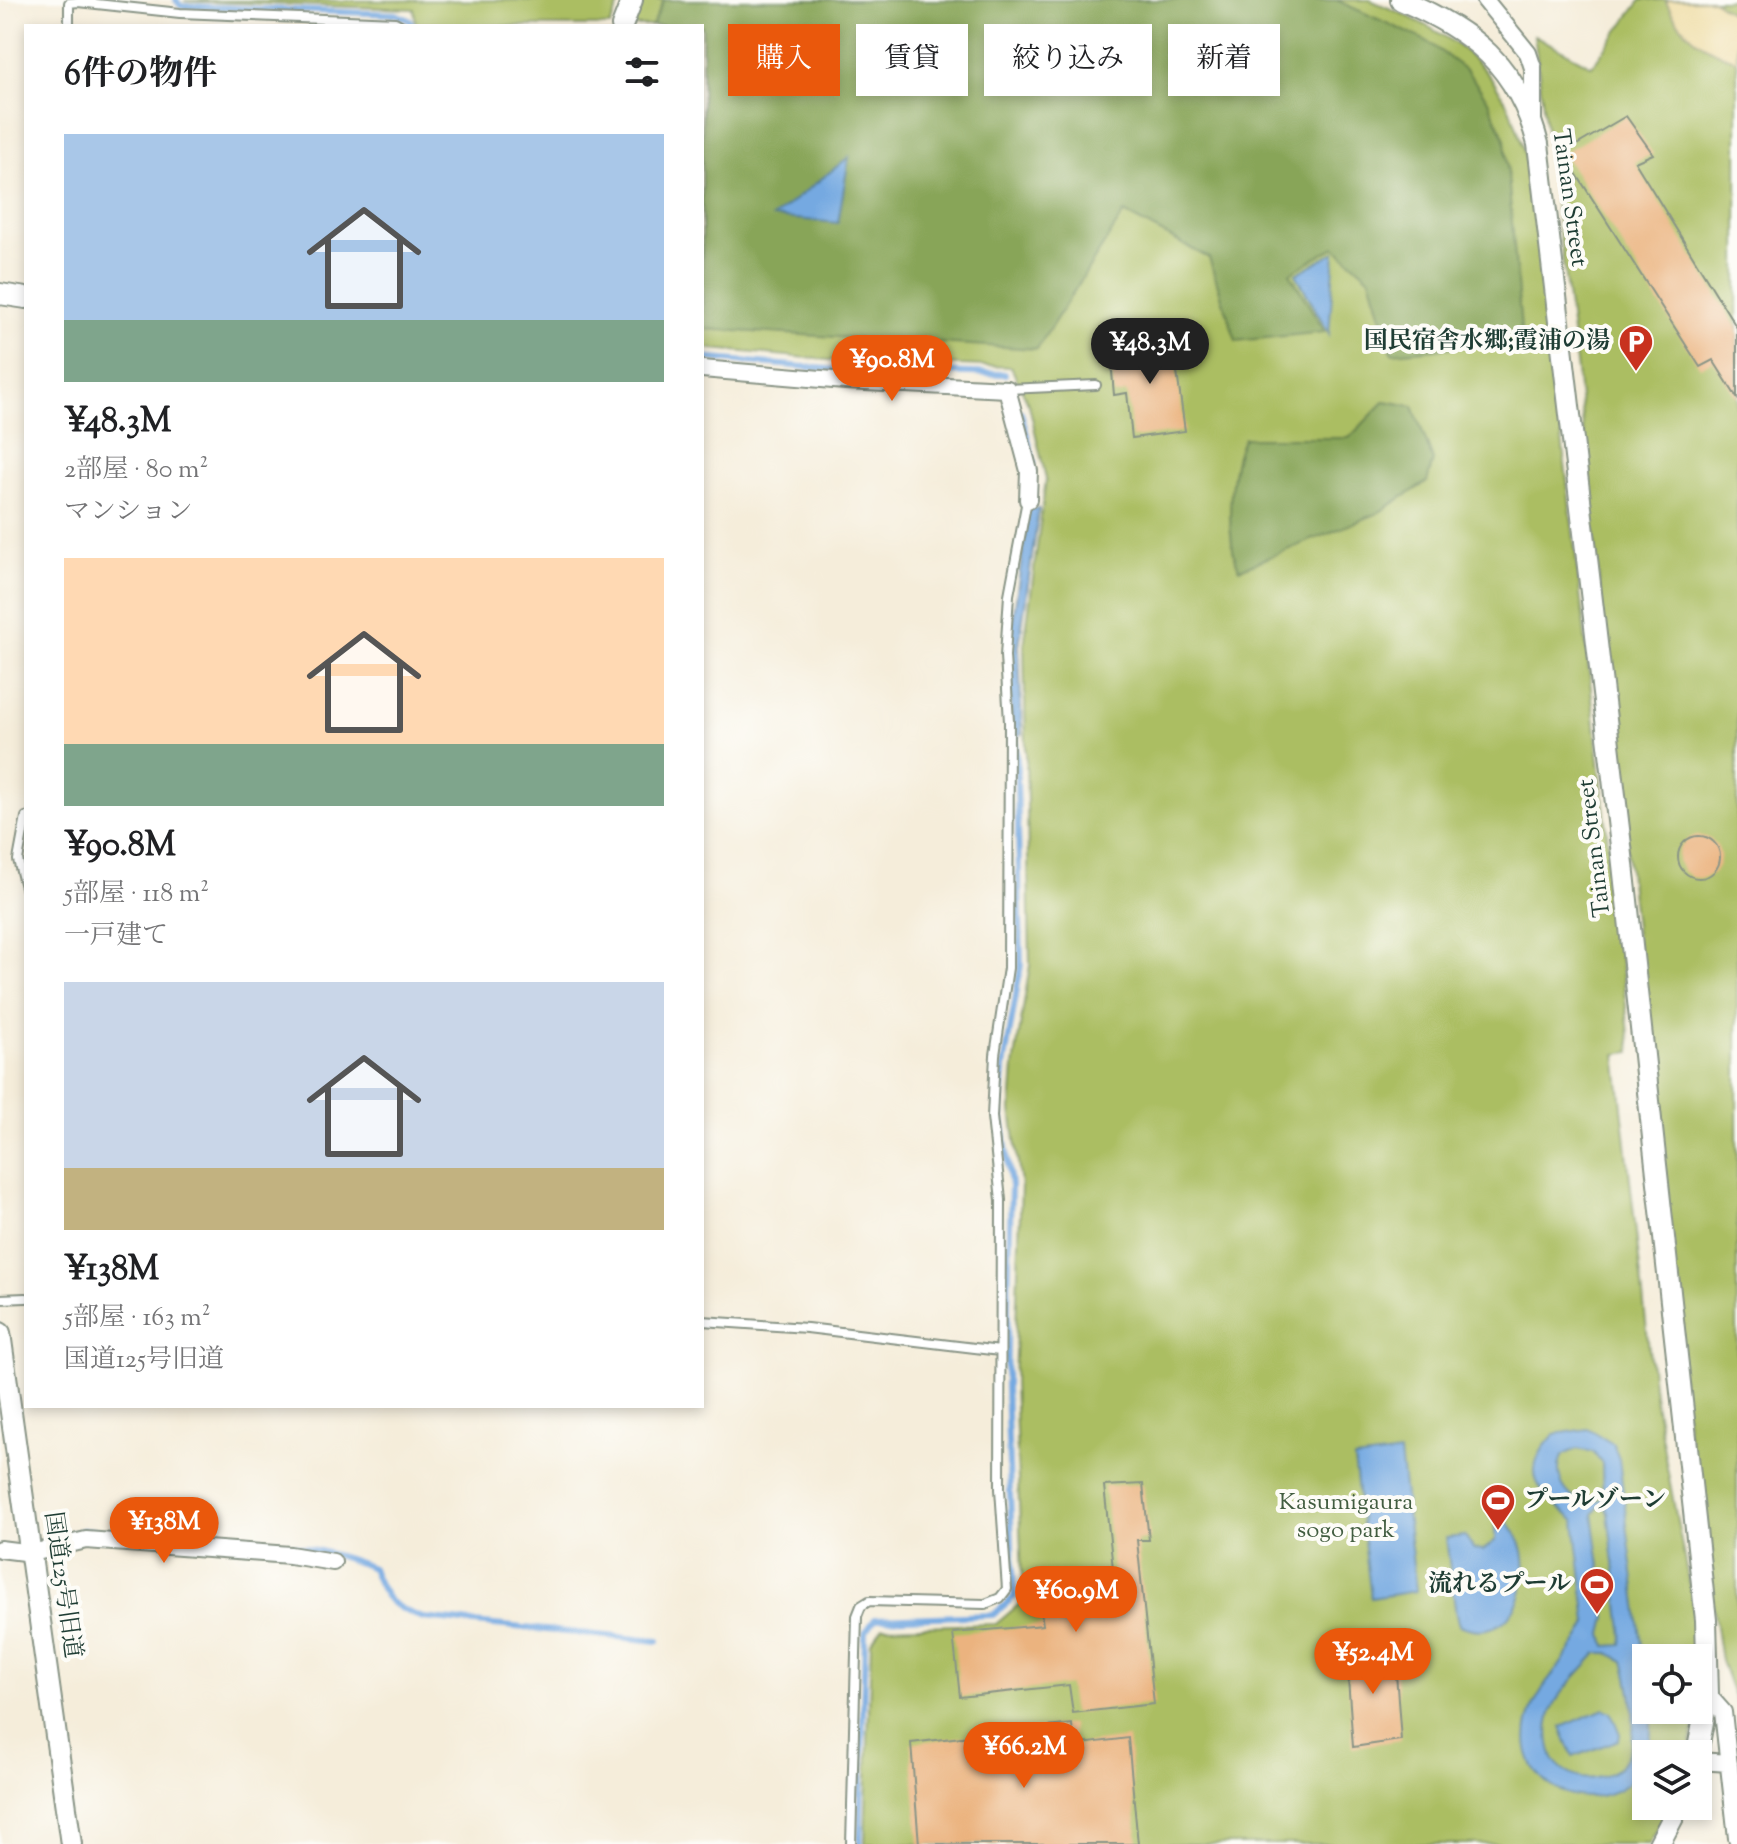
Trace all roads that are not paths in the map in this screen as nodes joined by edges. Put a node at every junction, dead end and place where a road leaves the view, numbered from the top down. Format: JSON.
{"nodes":[{"id":1,"x":632,"y":0,"type":"edge"},
{"id":2,"x":1401,"y":0,"type":"edge"},
{"id":3,"x":1485,"y":0,"type":"edge"},
{"id":4,"x":69,"y":24,"type":"edge"},
{"id":5,"x":398,"y":24,"type":"edge"},
{"id":6,"x":623,"y":24,"type":"edge"},
{"id":7,"x":1533,"y":125,"type":"junction"},
{"id":8,"x":0,"y":294,"type":"edge"},
{"id":9,"x":24,"y":298,"type":"edge"},
{"id":10,"x":704,"y":369,"type":"edge"},
{"id":11,"x":1096,"y":385,"type":"dead end"},
{"id":12,"x":1007,"y":389,"type":"junction"},
{"id":13,"x":1028,"y":500,"type":"joint"},
{"id":14,"x":24,"y":828,"type":"edge"},
{"id":15,"x":24,"y":883,"type":"edge"},
{"id":16,"x":24,"y":1298,"type":"edge"},
{"id":17,"x":0,"y":1299,"type":"edge"},
{"id":18,"x":704,"y":1321,"type":"edge"},
{"id":19,"x":0,"y":1333,"type":"edge"},
{"id":20,"x":1000,"y":1351,"type":"junction"},
{"id":21,"x":0,"y":1549,"type":"edge"},
{"id":22,"x":32,"y":1553,"type":"junction"},
{"id":23,"x":333,"y":1562,"type":"dead end"},
{"id":24,"x":1707,"y":1644,"type":"edge"},
{"id":25,"x":1712,"y":1700,"type":"edge"},
{"id":26,"x":1712,"y":1762,"type":"edge"},
{"id":27,"x":1729,"y":1763,"type":"junction"},
{"id":28,"x":1672,"y":1820,"type":"edge"},
{"id":29,"x":1737,"y":1838,"type":"edge"},
{"id":30,"x":71,"y":1844,"type":"edge"},
{"id":31,"x":851,"y":1844,"type":"edge"},
{"id":32,"x":1659,"y":1844,"type":"edge"}],
"edges":[{"from":1,"to":6,"type":"street"},
{"from":2,"to":7,"type":"street","name":"Tainan Street"},
{"from":3,"to":7,"type":"street"},
{"from":4,"to":5,"type":"lane"},
{"from":7,"to":24,"type":"street","name":"Tainan Street"},
{"from":8,"to":9,"type":"street"},
{"from":10,"to":12,"type":"street"},
{"from":11,"to":12,"type":"lane"},
{"from":12,"to":13,"type":"street"},
{"from":13,"to":20,"type":"lane"},
{"from":14,"to":15,"type":"lane"},
{"from":16,"to":17,"type":"lane"},
{"from":18,"to":20,"type":"lane"},
{"from":19,"to":22,"type":"street","name":"国道125号旧道"},
{"from":20,"to":31,"type":"lane"},
{"from":21,"to":22,"type":"street"},
{"from":22,"to":23,"type":"street"},
{"from":22,"to":30,"type":"street","name":"国道125号旧道"},
{"from":25,"to":27,"type":"street"},
{"from":26,"to":27,"type":"street"},
{"from":27,"to":29,"type":"street"},
{"from":28,"to":32,"type":"street"}]}
